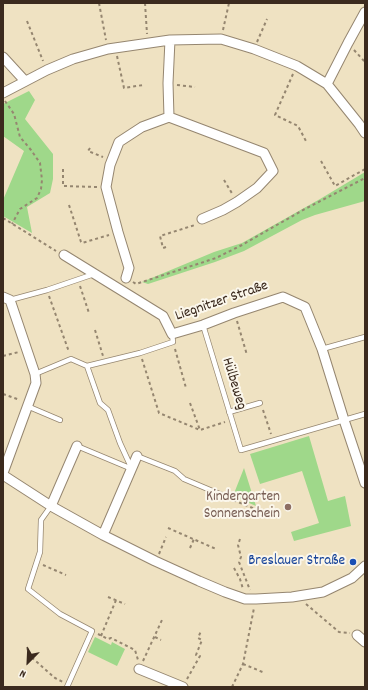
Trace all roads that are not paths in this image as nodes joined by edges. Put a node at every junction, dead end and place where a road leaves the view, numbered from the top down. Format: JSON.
{"nodes":[{"id":1,"x":365,"y":12,"type":"edge"},
{"id":2,"x":170,"y":40,"type":"junction"},
{"id":3,"x":3,"y":57,"type":"edge"},
{"id":4,"x":25,"y":81,"type":"junction"},
{"id":5,"x":327,"y":84,"type":"junction"},
{"id":6,"x":3,"y":93,"type":"edge"},
{"id":7,"x":169,"y":117,"type":"junction"},
{"id":8,"x":365,"y":133,"type":"edge"},
{"id":9,"x":202,"y":219,"type":"road end"},
{"id":10,"x":64,"y":255,"type":"road end"},
{"id":11,"x":95,"y":274,"type":"junction"},
{"id":12,"x":126,"y":278,"type":"road end"},
{"id":13,"x":6,"y":299,"type":"edge"},
{"id":14,"x":203,"y":326,"type":"junction"},
{"id":15,"x":365,"y":337,"type":"edge"},
{"id":16,"x":172,"y":338,"type":"junction"},
{"id":17,"x":322,"y":349,"type":"junction"},
{"id":18,"x":87,"y":366,"type":"junction"},
{"id":19,"x":35,"y":374,"type":"junction"},
{"id":20,"x":260,"y":403,"type":"road end"},
{"id":21,"x":28,"y":405,"type":"junction"},
{"id":22,"x":229,"y":412,"type":"junction"},
{"id":23,"x":365,"y":414,"type":"edge"},
{"id":24,"x":60,"y":420,"type":"dead end"},
{"id":25,"x":344,"y":420,"type":"junction"},
{"id":26,"x":77,"y":446,"type":"joint"},
{"id":27,"x":138,"y":456,"type":"joint"},
{"id":28,"x":132,"y":469,"type":"junction"},
{"id":29,"x":3,"y":474,"type":"edge"},
{"id":30,"x":365,"y":483,"type":"edge"},
{"id":31,"x":222,"y":495,"type":"road end"},
{"id":32,"x":51,"y":506,"type":"junction"},
{"id":33,"x":103,"y":535,"type":"junction"},
{"id":34,"x":365,"y":566,"type":"edge"},
{"id":35,"x":357,"y":634,"type":"road end"},
{"id":36,"x":365,"y":642,"type":"edge"},
{"id":37,"x":139,"y":669,"type":"road end"},
{"id":38,"x":67,"y":686,"type":"edge"},
{"id":39,"x":183,"y":687,"type":"edge"}],
"edges":[{"from":1,"to":5,"type":"street"},
{"from":2,"to":4,"type":"street"},
{"from":2,"to":5,"type":"street"},
{"from":2,"to":7,"type":"street"},
{"from":3,"to":4,"type":"street"},
{"from":4,"to":6,"type":"street"},
{"from":5,"to":8,"type":"street"},
{"from":7,"to":9,"type":"street"},
{"from":7,"to":12,"type":"street"},
{"from":10,"to":11,"type":"street","name":"Liegnitzer Straße"},
{"from":11,"to":13,"type":"lane"},
{"from":11,"to":16,"type":"street","name":"Liegnitzer Straße"},
{"from":13,"to":19,"type":"street"},
{"from":14,"to":16,"type":"street","name":"Liegnitzer Straße"},
{"from":14,"to":17,"type":"street","name":"Liegnitzer Straße"},
{"from":14,"to":22,"type":"lane","name":"Hülbeweg"},
{"from":15,"to":17,"type":"lane"},
{"from":16,"to":18,"type":"lane","name":"Liegnitzer Straße"},
{"from":17,"to":25,"type":"street","name":"Liegnitzer Straße"},
{"from":18,"to":19,"type":"lane"},
{"from":18,"to":28,"type":"lane"},
{"from":19,"to":21,"type":"street"},
{"from":20,"to":22,"type":"lane"},
{"from":21,"to":24,"type":"lane"},
{"from":21,"to":29,"type":"street"},
{"from":22,"to":25,"type":"lane","name":"Hülbeweg"},
{"from":23,"to":25,"type":"lane"},
{"from":25,"to":30,"type":"street","name":"Liegnitzer Straße"},
{"from":26,"to":28,"type":"lane"},
{"from":26,"to":32,"type":"street"},
{"from":27,"to":28,"type":"street"},
{"from":27,"to":31,"type":"lane"},
{"from":28,"to":33,"type":"street"},
{"from":29,"to":32,"type":"street"},
{"from":32,"to":33,"type":"street"},
{"from":32,"to":38,"type":"lane"},
{"from":33,"to":34,"type":"street"},
{"from":35,"to":36,"type":"street"},
{"from":37,"to":39,"type":"street"}]}
